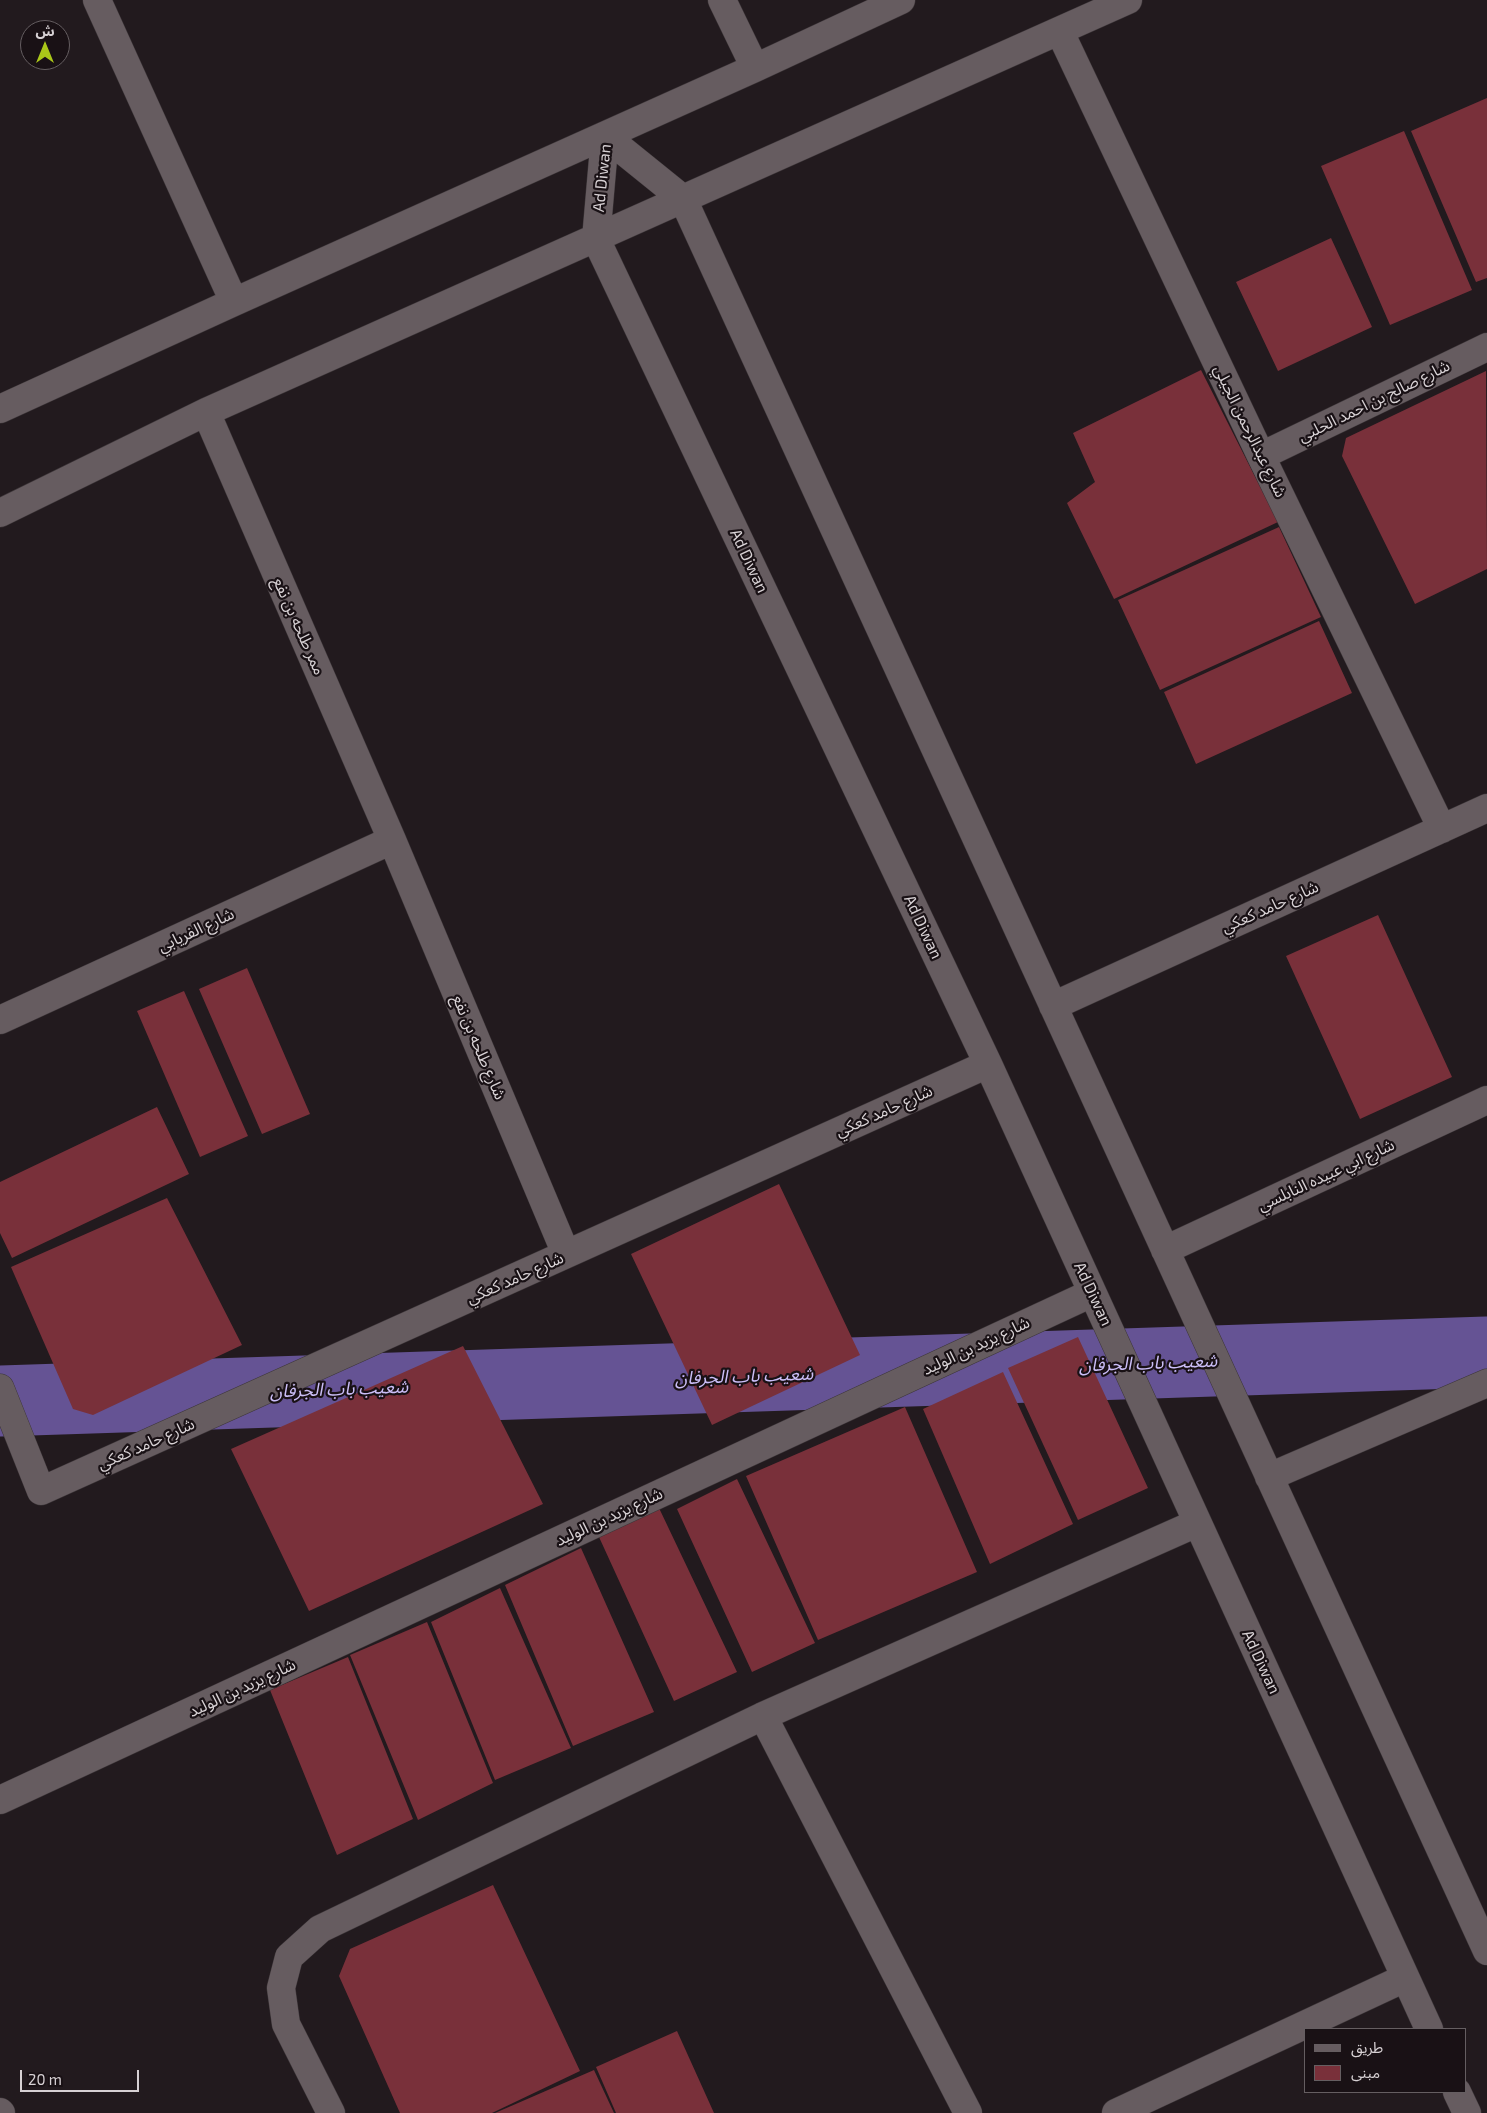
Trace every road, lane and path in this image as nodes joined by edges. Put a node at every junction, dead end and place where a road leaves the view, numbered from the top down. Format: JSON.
{"nodes":[{"id":1,"x":97,"y":0,"type":"edge"},
{"id":2,"x":722,"y":0,"type":"edge"},
{"id":3,"x":901,"y":0,"type":"edge"},
{"id":4,"x":1128,"y":0,"type":"edge"},
{"id":5,"x":1060,"y":32,"type":"junction"},
{"id":6,"x":755,"y":68,"type":"junction"},
{"id":7,"x":605,"y":136,"type":"junction"},
{"id":8,"x":683,"y":199,"type":"junction"},
{"id":9,"x":596,"y":239,"type":"junction"},
{"id":10,"x":234,"y":302,"type":"junction"},
{"id":11,"x":1487,"y":347,"type":"edge"},
{"id":12,"x":0,"y":409,"type":"edge"},
{"id":13,"x":206,"y":412,"type":"junction"},
{"id":14,"x":1261,"y":456,"type":"junction"},
{"id":15,"x":0,"y":513,"type":"edge"},
{"id":16,"x":1487,"y":808,"type":"edge"},
{"id":17,"x":1442,"y":829,"type":"junction"},
{"id":18,"x":392,"y":840,"type":"junction"},
{"id":19,"x":1053,"y":1006,"type":"junction"},
{"id":20,"x":0,"y":1020,"type":"edge"},
{"id":21,"x":988,"y":1064,"type":"junction"},
{"id":22,"x":1487,"y":1100,"type":"edge"},
{"id":23,"x":1165,"y":1250,"type":"junction"},
{"id":24,"x":566,"y":1254,"type":"junction"},
{"id":25,"x":1092,"y":1293,"type":"junction"},
{"id":26,"x":1487,"y":1383,"type":"edge"},
{"id":27,"x":0,"y":1388,"type":"edge"},
{"id":28,"x":1269,"y":1477,"type":"junction"},
{"id":29,"x":1197,"y":1523,"type":"junction"},
{"id":30,"x":763,"y":1716,"type":"junction"},
{"id":31,"x":0,"y":1800,"type":"edge"},
{"id":32,"x":1481,"y":1922,"type":"edge"},
{"id":33,"x":1487,"y":1951,"type":"edge"},
{"id":34,"x":1405,"y":1978,"type":"junction"},
{"id":35,"x":1429,"y":2028,"type":"edge"},
{"id":36,"x":1457,"y":2093,"type":"edge"},
{"id":37,"x":331,"y":2113,"type":"edge"},
{"id":38,"x":968,"y":2113,"type":"edge"},
{"id":39,"x":1116,"y":2113,"type":"edge"},
{"id":40,"x":1467,"y":2113,"type":"edge"}],
"edges":[{"from":1,"to":10,"type":"street"},
{"from":2,"to":6,"type":"street"},
{"from":3,"to":6,"type":"street"},
{"from":4,"to":5,"type":"street"},
{"from":5,"to":8,"type":"street"},
{"from":5,"to":14,"type":"street","name":"شارع عبدالرحمن الجيلي"},
{"from":6,"to":7,"type":"street"},
{"from":7,"to":8,"type":"street","name":"Ad Diwan"},
{"from":7,"to":9,"type":"street","name":"Ad Diwan"},
{"from":7,"to":10,"type":"street"},
{"from":8,"to":9,"type":"street"},
{"from":8,"to":19,"type":"street","name":"Ad Diwan"},
{"from":9,"to":13,"type":"street"},
{"from":9,"to":21,"type":"street","name":"Ad Diwan"},
{"from":10,"to":12,"type":"street"},
{"from":11,"to":14,"type":"street","name":"شارع صالح بن احمد الحلبي"},
{"from":13,"to":15,"type":"street"},
{"from":13,"to":18,"type":"street","name":"ممر طلحه بن نفع"},
{"from":14,"to":17,"type":"street","name":"شارع عبدالرحمن الجيلي"},
{"from":16,"to":17,"type":"street","name":"شارع حامد كعكي"},
{"from":17,"to":19,"type":"street","name":"شارع حامد كعكي"},
{"from":18,"to":20,"type":"street","name":"شارع الفريابي"},
{"from":18,"to":24,"type":"street","name":"شارع طلحه بن نفع"},
{"from":19,"to":23,"type":"street","name":"Ad Diwan"},
{"from":21,"to":24,"type":"street","name":"شارع حامد كعكي"},
{"from":21,"to":25,"type":"street","name":"Ad Diwan"},
{"from":22,"to":23,"type":"street","name":"شارع ابي عبيده النابلسي"},
{"from":23,"to":28,"type":"street","name":"Ad Diwan"},
{"from":24,"to":27,"type":"street","name":"شارع حامد كعكي"},
{"from":25,"to":29,"type":"street","name":"Ad Diwan"},
{"from":25,"to":31,"type":"street","name":"شارع يزيد بن الوليد"},
{"from":26,"to":28,"type":"street"},
{"from":28,"to":32,"type":"street","name":"Ad Diwan"},
{"from":29,"to":30,"type":"street"},
{"from":29,"to":34,"type":"street","name":"Ad Diwan"},
{"from":30,"to":37,"type":"street"},
{"from":30,"to":38,"type":"street"},
{"from":32,"to":33,"type":"street","name":"Ad Diwan"},
{"from":34,"to":35,"type":"street","name":"Ad Diwan"},
{"from":34,"to":39,"type":"street"},
{"from":36,"to":40,"type":"street"}]}
